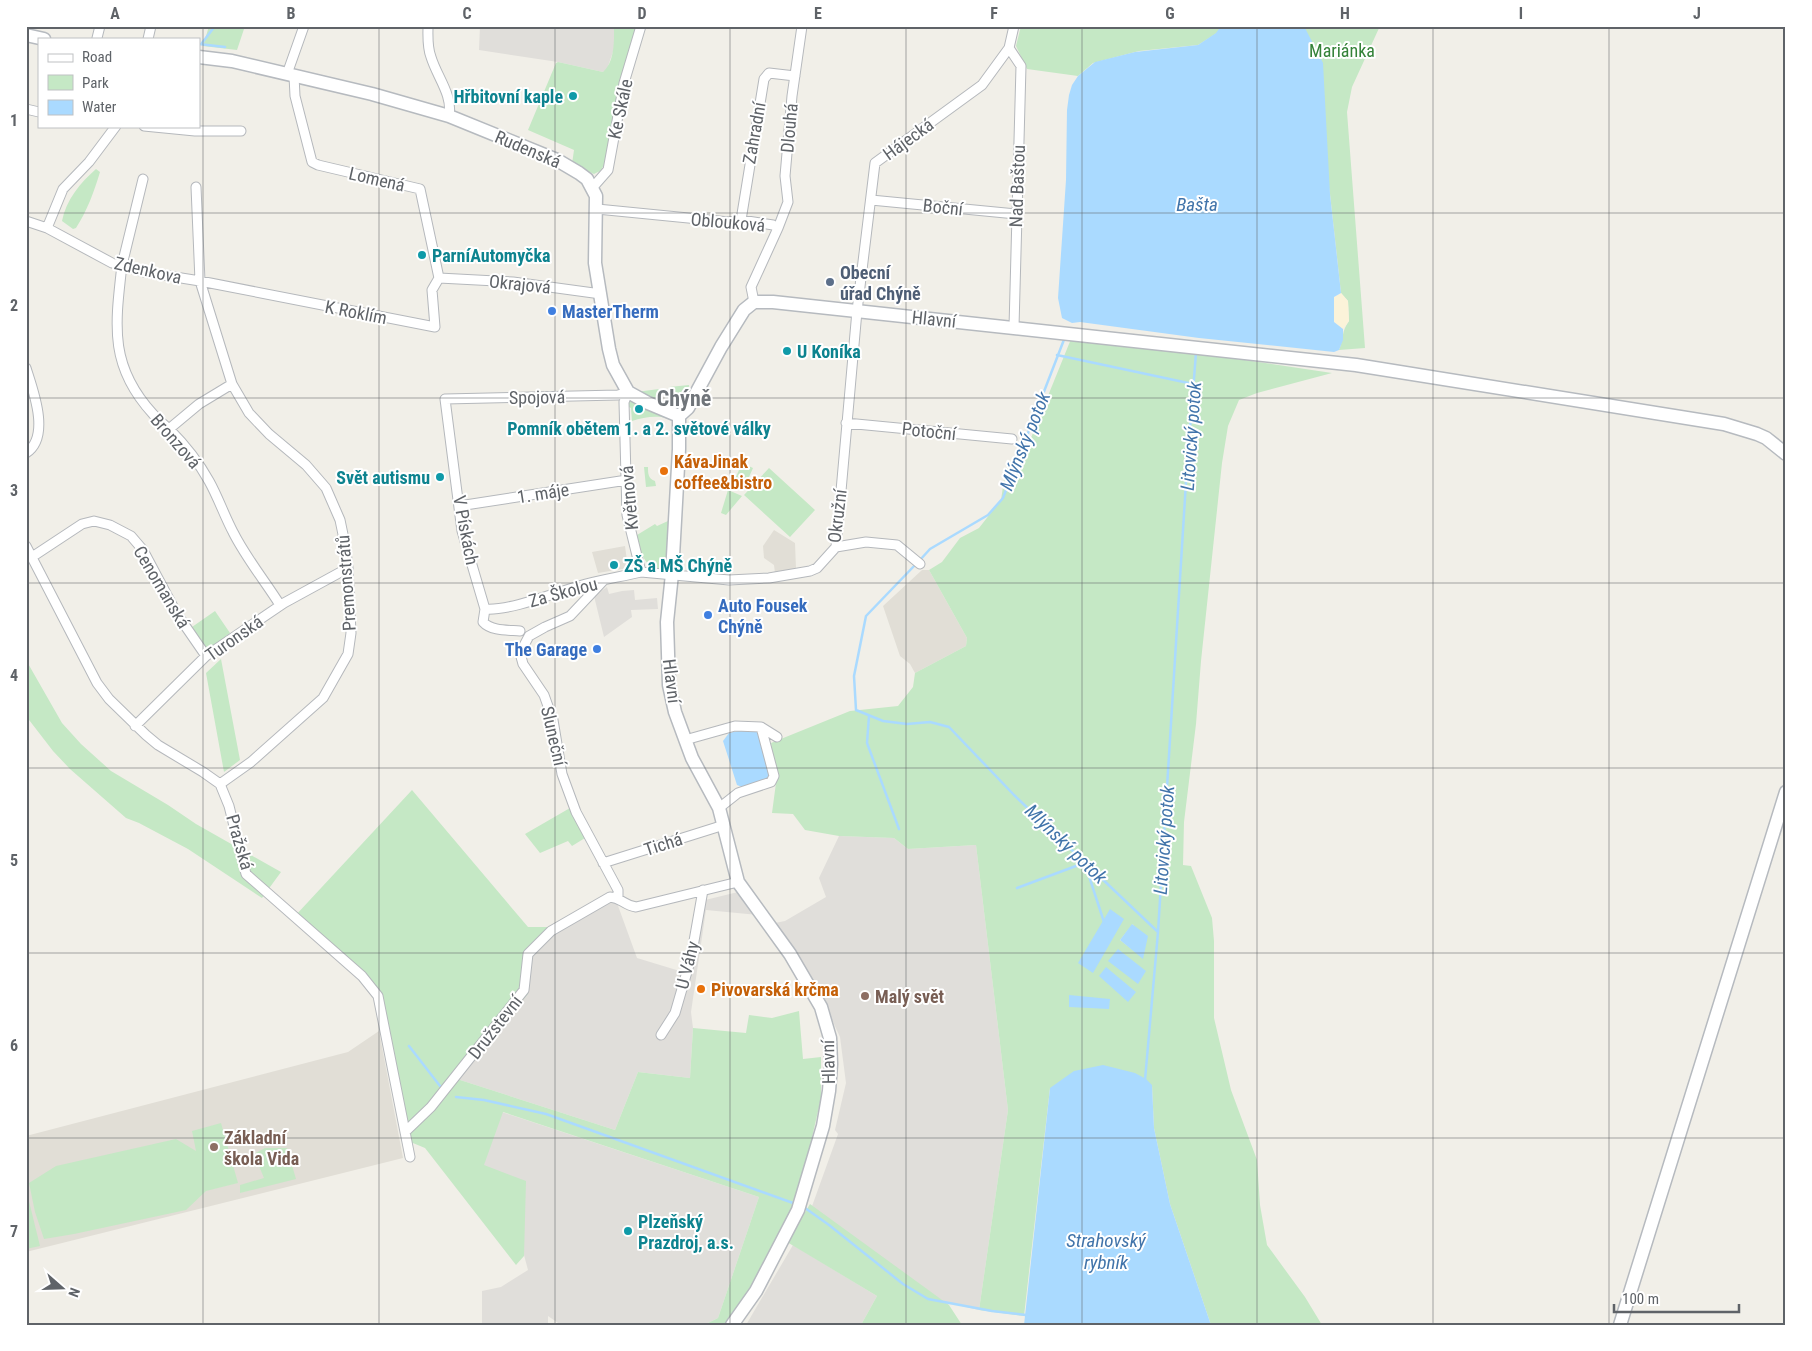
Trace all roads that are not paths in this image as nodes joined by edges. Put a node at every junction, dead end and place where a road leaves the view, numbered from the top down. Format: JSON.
{"nodes":[{"id":1,"x":100,"y":26,"type":"edge"},
{"id":2,"x":152,"y":26,"type":"edge"},
{"id":3,"x":304,"y":26,"type":"edge"},
{"id":4,"x":428,"y":26,"type":"edge"},
{"id":5,"x":641,"y":26,"type":"edge"},
{"id":6,"x":802,"y":26,"type":"edge"},
{"id":7,"x":1014,"y":26,"type":"edge"},
{"id":8,"x":26,"y":35,"type":"edge"},
{"id":9,"x":40,"y":38,"type":"edge"},
{"id":10,"x":97,"y":38,"type":"edge"},
{"id":11,"x":148,"y":38,"type":"edge"},
{"id":12,"x":1009,"y":48,"type":"junction"},
{"id":13,"x":200,"y":57,"type":"edge"},
{"id":14,"x":291,"y":75,"type":"junction"},
{"id":15,"x":794,"y":76,"type":"junction"},
{"id":16,"x":449,"y":116,"type":"junction"},
{"id":17,"x":114,"y":128,"type":"edge"},
{"id":18,"x":164,"y":128,"type":"edge"},
{"id":19,"x":241,"y":131,"type":"dead end"},
{"id":20,"x":143,"y":179,"type":"dead end"},
{"id":21,"x":196,"y":187,"type":"dead end"},
{"id":22,"x":592,"y":187,"type":"junction"},
{"id":23,"x":871,"y":200,"type":"junction"},
{"id":24,"x":597,"y":209,"type":"junction"},
{"id":25,"x":1016,"y":214,"type":"junction"},
{"id":26,"x":741,"y":220,"type":"junction"},
{"id":27,"x":26,"y":221,"type":"edge"},
{"id":28,"x":47,"y":228,"type":"junction"},
{"id":29,"x":778,"y":228,"type":"junction"},
{"id":30,"x":122,"y":265,"type":"junction"},
{"id":31,"x":440,"y":278,"type":"junction"},
{"id":32,"x":200,"y":281,"type":"junction"},
{"id":33,"x":601,"y":294,"type":"junction"},
{"id":34,"x":277,"y":297,"type":"joint"},
{"id":35,"x":754,"y":302,"type":"junction"},
{"id":36,"x":857,"y":311,"type":"junction"},
{"id":37,"x":1014,"y":327,"type":"junction"},
{"id":38,"x":26,"y":368,"type":"edge"},
{"id":39,"x":232,"y":384,"type":"junction"},
{"id":40,"x":628,"y":392,"type":"junction"},
{"id":41,"x":445,"y":399,"type":"joint"},
{"id":42,"x":679,"y":416,"type":"junction"},
{"id":43,"x":846,"y":423,"type":"junction"},
{"id":44,"x":169,"y":429,"type":"junction"},
{"id":45,"x":1012,"y":439,"type":"dead end"},
{"id":46,"x":26,"y":453,"type":"edge"},
{"id":47,"x":1786,"y":454,"type":"edge"},
{"id":48,"x":626,"y":480,"type":"junction"},
{"id":49,"x":459,"y":506,"type":"junction"},
{"id":50,"x":26,"y":546,"type":"edge"},
{"id":51,"x":836,"y":548,"type":"junction"},
{"id":52,"x":32,"y":557,"type":"junction"},
{"id":53,"x":920,"y":564,"type":"dead end"},
{"id":54,"x":348,"y":568,"type":"junction"},
{"id":55,"x":640,"y":572,"type":"junction"},
{"id":56,"x":672,"y":574,"type":"junction"},
{"id":57,"x":604,"y":580,"type":"junction"},
{"id":58,"x":280,"y":605,"type":"junction"},
{"id":59,"x":485,"y":609,"type":"junction"},
{"id":60,"x":520,"y":631,"type":"dead end"},
{"id":61,"x":206,"y":656,"type":"junction"},
{"id":62,"x":135,"y":726,"type":"junction"},
{"id":63,"x":761,"y":727,"type":"junction"},
{"id":64,"x":777,"y":737,"type":"dead end"},
{"id":65,"x":685,"y":740,"type":"junction"},
{"id":66,"x":220,"y":784,"type":"junction"},
{"id":67,"x":1786,"y":792,"type":"edge"},
{"id":68,"x":719,"y":808,"type":"junction"},
{"id":69,"x":724,"y":825,"type":"junction"},
{"id":70,"x":603,"y":863,"type":"junction"},
{"id":71,"x":738,"y":882,"type":"junction"},
{"id":72,"x":703,"y":890,"type":"junction"},
{"id":73,"x":618,"y":897,"type":"junction"},
{"id":74,"x":660,"y":1035,"type":"dead end"},
{"id":75,"x":406,"y":1131,"type":"junction"},
{"id":76,"x":410,"y":1157,"type":"dead end"},
{"id":77,"x":732,"y":1325,"type":"edge"},
{"id":78,"x":1620,"y":1325,"type":"edge"}],
"edges":[{"from":1,"to":10,"type":"street"},
{"from":2,"to":11,"type":"street"},
{"from":3,"to":14,"type":"street"},
{"from":4,"to":16,"type":"street"},
{"from":5,"to":22,"type":"street","name":"Ke Skále"},
{"from":6,"to":15,"type":"street","name":"Dlouhá"},
{"from":7,"to":12,"type":"street","name":"Hájecká"},
{"from":8,"to":9,"type":"street"},
{"from":12,"to":23,"type":"street","name":"Hájecká"},
{"from":12,"to":25,"type":"street","name":"Nad Baštou"},
{"from":13,"to":14,"type":"street","name":"Rudenská"},
{"from":14,"to":16,"type":"street","name":"Rudenská"},
{"from":14,"to":31,"type":"street","name":"Lomená"},
{"from":15,"to":26,"type":"street","name":"Zahradní"},
{"from":15,"to":29,"type":"street","name":"Dlouhá"},
{"from":16,"to":22,"type":"street","name":"Rudenská"},
{"from":17,"to":28,"type":"street"},
{"from":18,"to":19,"type":"street"},
{"from":20,"to":30,"type":"street","name":"Bronzová"},
{"from":21,"to":32,"type":"street","name":"Premonstrátů"},
{"from":22,"to":24,"type":"street"},
{"from":23,"to":25,"type":"street","name":"Boční"},
{"from":23,"to":36,"type":"street","name":"Hájecká"},
{"from":24,"to":26,"type":"street","name":"Oblouková"},
{"from":24,"to":33,"type":"street"},
{"from":25,"to":37,"type":"street","name":"Nad Baštou"},
{"from":26,"to":29,"type":"street","name":"Oblouková"},
{"from":27,"to":28,"type":"street","name":"Zdenkova"},
{"from":28,"to":30,"type":"street","name":"Zdenkova"},
{"from":29,"to":35,"type":"street","name":"Oblouková"},
{"from":30,"to":32,"type":"street","name":"Zdenkova"},
{"from":30,"to":44,"type":"street","name":"Bronzová"},
{"from":31,"to":33,"type":"street","name":"Okrajová"},
{"from":31,"to":34,"type":"street","name":"K Roklím"},
{"from":32,"to":34,"type":"street","name":"Zdenkova"},
{"from":32,"to":39,"type":"street","name":"Premonstrátů"},
{"from":33,"to":40,"type":"street"},
{"from":35,"to":36,"type":"street","name":"Hlavní"},
{"from":35,"to":42,"type":"street"},
{"from":36,"to":37,"type":"street","name":"Hlavní"},
{"from":36,"to":43,"type":"street","name":"Okružní"},
{"from":37,"to":47,"type":"street","name":"Hlavní"},
{"from":38,"to":46,"type":"street"},
{"from":39,"to":44,"type":"street"},
{"from":39,"to":54,"type":"street","name":"Premonstrátů"},
{"from":40,"to":41,"type":"street","name":"Spojová"},
{"from":40,"to":42,"type":"street"},
{"from":40,"to":48,"type":"street","name":"Květnová"},
{"from":41,"to":49,"type":"street","name":"V Pískách"},
{"from":42,"to":56,"type":"street","name":"Hlavní"},
{"from":43,"to":45,"type":"street","name":"Potoční"},
{"from":43,"to":51,"type":"street","name":"Okružní"},
{"from":44,"to":58,"type":"street","name":"Bronzová"},
{"from":48,"to":49,"type":"street","name":"1. máje"},
{"from":48,"to":55,"type":"street","name":"Květnová"},
{"from":49,"to":59,"type":"street","name":"V Pískách"},
{"from":50,"to":52,"type":"street"},
{"from":51,"to":53,"type":"street"},
{"from":51,"to":56,"type":"street","name":"Okružní"},
{"from":52,"to":61,"type":"street","name":"Cenomanská"},
{"from":52,"to":62,"type":"street"},
{"from":54,"to":58,"type":"street","name":"Turonská"},
{"from":54,"to":66,"type":"street","name":"Premonstrátů"},
{"from":55,"to":56,"type":"street"},
{"from":55,"to":57,"type":"street","name":"Za Školou"},
{"from":56,"to":65,"type":"street","name":"Hlavní"},
{"from":57,"to":59,"type":"street","name":"Za Školou"},
{"from":57,"to":70,"type":"street","name":"Sluneční"},
{"from":58,"to":61,"type":"street","name":"Turonská"},
{"from":59,"to":60,"type":"street","name":"V Pískách"},
{"from":61,"to":62,"type":"street","name":"Turonská"},
{"from":62,"to":66,"type":"street"},
{"from":63,"to":64,"type":"street"},
{"from":63,"to":65,"type":"street"},
{"from":63,"to":68,"type":"street"},
{"from":65,"to":68,"type":"street","name":"Hlavní"},
{"from":66,"to":75,"type":"street","name":"Pražská"},
{"from":67,"to":78,"type":"street"},
{"from":68,"to":69,"type":"street","name":"Hlavní"},
{"from":69,"to":70,"type":"street","name":"Tichá"},
{"from":69,"to":71,"type":"street","name":"Hlavní"},
{"from":70,"to":73,"type":"street","name":"Sluneční"},
{"from":71,"to":72,"type":"street"},
{"from":71,"to":77,"type":"street","name":"Hlavní"},
{"from":72,"to":73,"type":"street"},
{"from":72,"to":74,"type":"street","name":"U Váhy"},
{"from":73,"to":75,"type":"street","name":"Družstevní"},
{"from":75,"to":76,"type":"street","name":"Pražská"}]}
